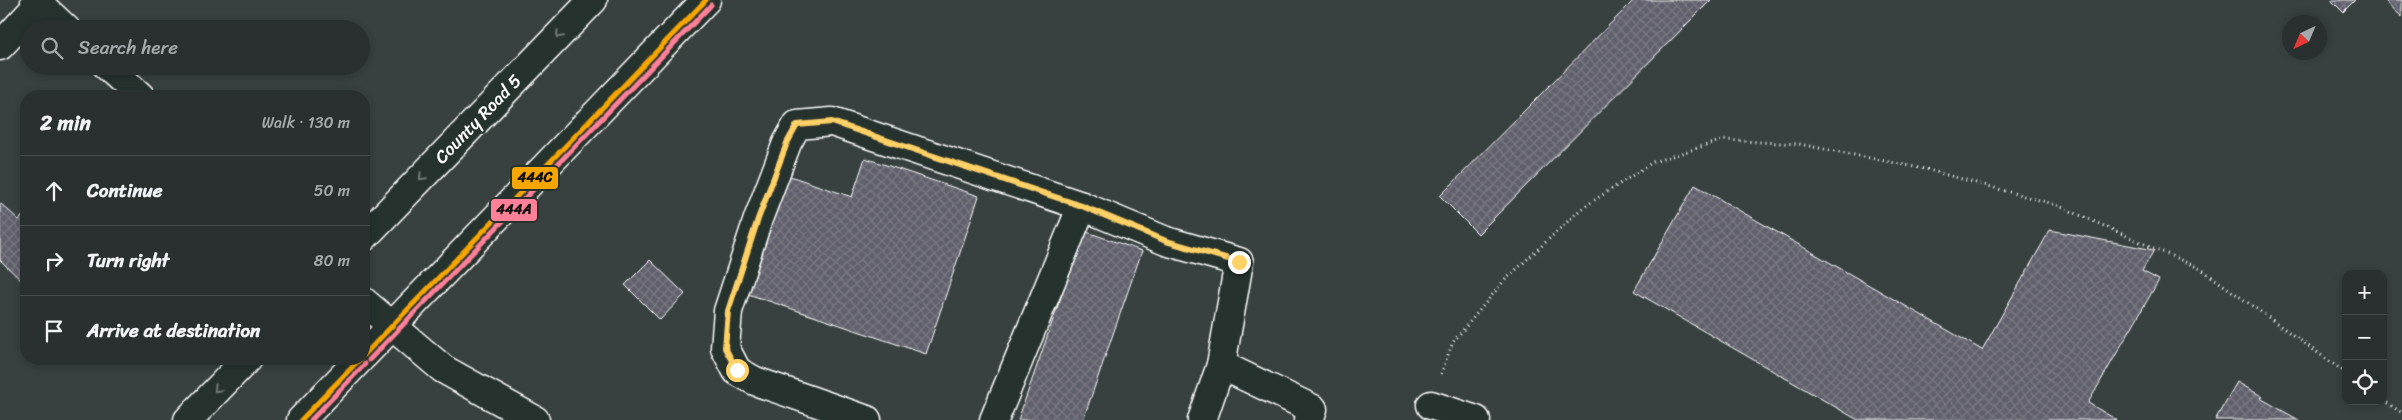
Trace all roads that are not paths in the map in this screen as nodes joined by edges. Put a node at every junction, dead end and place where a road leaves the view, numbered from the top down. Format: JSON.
{"nodes":[{"id":1,"x":593,"y":0,"type":"edge"},
{"id":2,"x":706,"y":0,"type":"edge"},
{"id":3,"x":37,"y":2,"type":"edge"},
{"id":4,"x":22,"y":20,"type":"edge"},
{"id":5,"x":56,"y":20,"type":"edge"},
{"id":6,"x":20,"y":22,"type":"edge"},
{"id":7,"x":0,"y":46,"type":"edge"},
{"id":8,"x":117,"y":75,"type":"edge"},
{"id":9,"x":133,"y":90,"type":"edge"},
{"id":10,"x":1082,"y":206,"type":"junction"},
{"id":11,"x":370,"y":231,"type":"edge"},
{"id":12,"x":370,"y":307,"type":"edge"},
{"id":13,"x":391,"y":326,"type":"junction"},
{"id":14,"x":370,"y":348,"type":"edge"},
{"id":15,"x":241,"y":365,"type":"edge"},
{"id":16,"x":354,"y":365,"type":"edge"},
{"id":17,"x":1221,"y":365,"type":"junction"},
{"id":18,"x":1431,"y":406,"type":"road end"},
{"id":19,"x":188,"y":420,"type":"edge"},
{"id":20,"x":301,"y":420,"type":"edge"},
{"id":21,"x":535,"y":420,"type":"edge"},
{"id":22,"x":867,"y":420,"type":"edge"},
{"id":23,"x":994,"y":420,"type":"edge"},
{"id":24,"x":1202,"y":420,"type":"edge"},
{"id":25,"x":1309,"y":420,"type":"edge"},
{"id":26,"x":1476,"y":420,"type":"edge"}],
"edges":[{"from":1,"to":11,"type":"main road","name":"County Road 5","one_way":true},
{"from":2,"to":13,"type":"main road"},
{"from":3,"to":4,"type":"main road"},
{"from":3,"to":5,"type":"main road"},
{"from":6,"to":7,"type":"main road"},
{"from":8,"to":9,"type":"main road"},
{"from":10,"to":17,"type":"main road"},
{"from":10,"to":22,"type":"main road"},
{"from":10,"to":23,"type":"main road"},
{"from":12,"to":13,"type":"main road"},
{"from":13,"to":14,"type":"main road"},
{"from":13,"to":21,"type":"main road"},
{"from":15,"to":19,"type":"main road","one_way":true},
{"from":16,"to":20,"type":"main road"},
{"from":17,"to":24,"type":"main road"},
{"from":17,"to":25,"type":"main road"},
{"from":18,"to":26,"type":"main road"}]}
